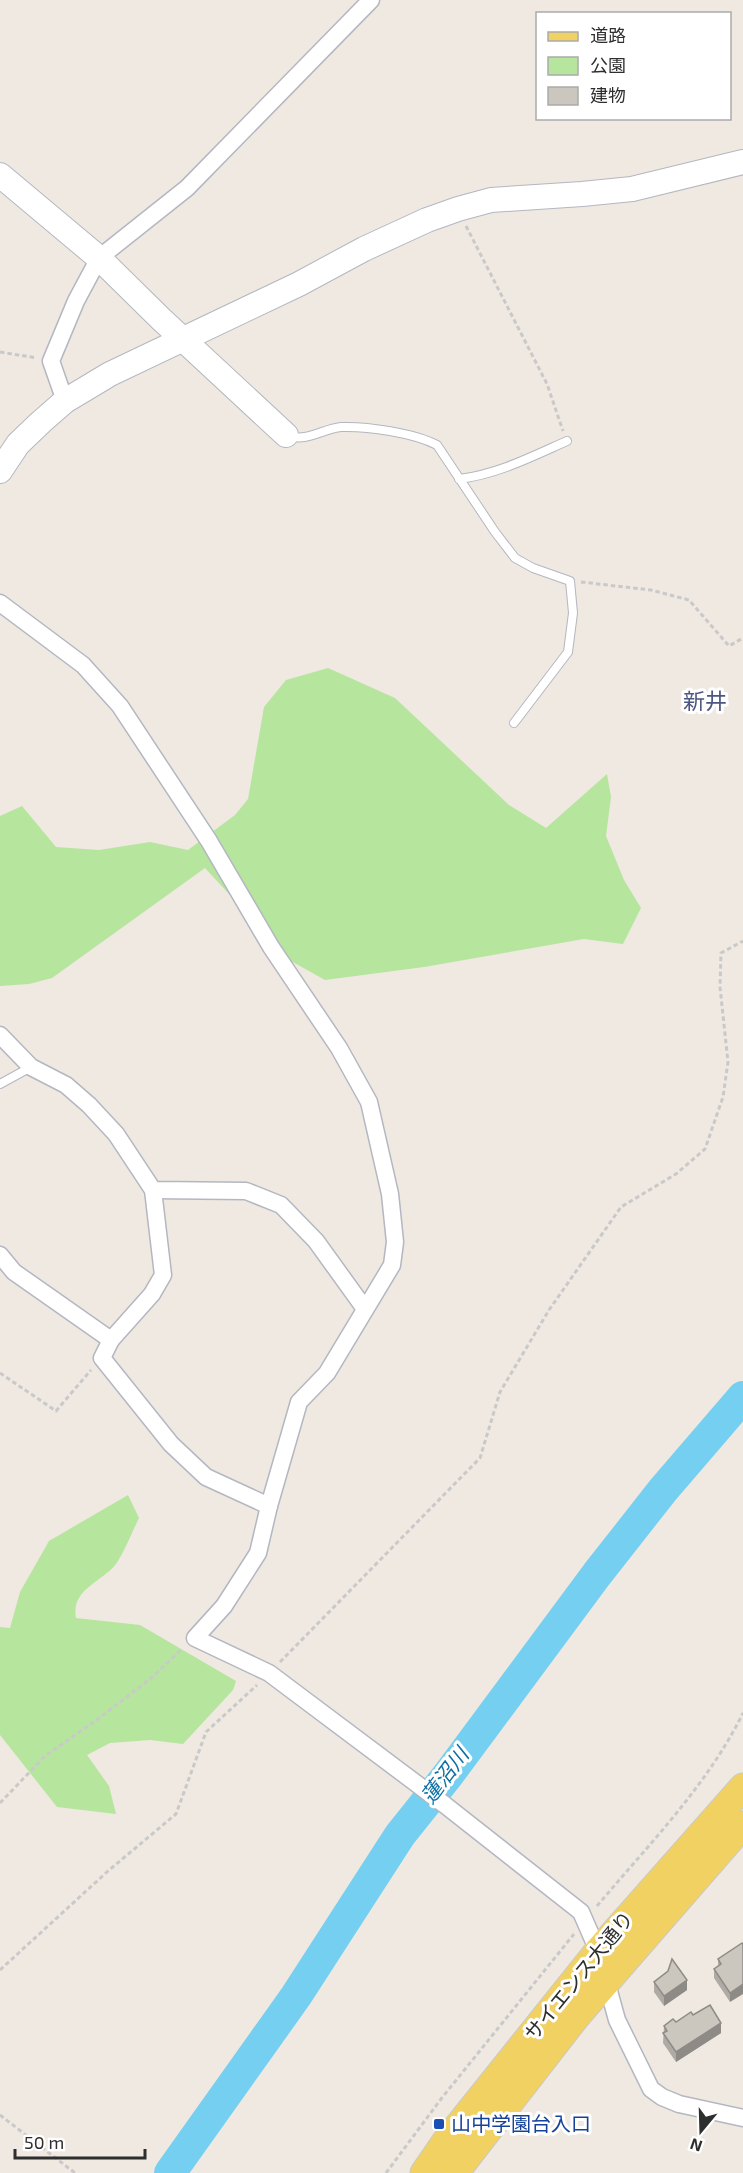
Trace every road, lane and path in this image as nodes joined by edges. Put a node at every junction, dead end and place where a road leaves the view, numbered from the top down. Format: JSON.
{"nodes":[{"id":1,"x":371,"y":0,"type":"edge"},
{"id":2,"x":743,"y":162,"type":"edge"},
{"id":3,"x":0,"y":175,"type":"edge"},
{"id":4,"x":458,"y":209,"type":"junction"},
{"id":5,"x":99,"y":258,"type":"junction"},
{"id":6,"x":182,"y":339,"type":"junction"},
{"id":7,"x":0,"y":352,"type":"edge"},
{"id":8,"x":51,"y":361,"type":"junction"},
{"id":9,"x":65,"y":401,"type":"junction"},
{"id":10,"x":286,"y":435,"type":"joint"},
{"id":11,"x":567,"y":441,"type":"joint"},
{"id":12,"x":0,"y":471,"type":"edge"},
{"id":13,"x":459,"y":479,"type":"junction"},
{"id":14,"x":570,"y":581,"type":"junction"},
{"id":15,"x":0,"y":603,"type":"edge"},
{"id":16,"x":743,"y":638,"type":"edge"},
{"id":17,"x":514,"y":723,"type":"dead end"},
{"id":18,"x":743,"y":941,"type":"edge"},
{"id":19,"x":0,"y":1035,"type":"edge"},
{"id":20,"x":31,"y":1067,"type":"junction"},
{"id":21,"x":0,"y":1084,"type":"edge"},
{"id":22,"x":153,"y":1190,"type":"junction"},
{"id":23,"x":0,"y":1256,"type":"edge"},
{"id":24,"x":365,"y":1309,"type":"junction"},
{"id":25,"x":111,"y":1340,"type":"junction"},
{"id":26,"x":102,"y":1358,"type":"junction"},
{"id":27,"x":0,"y":1373,"type":"edge"},
{"id":28,"x":268,"y":1506,"type":"junction"},
{"id":29,"x":195,"y":1638,"type":"junction"},
{"id":30,"x":269,"y":1673,"type":"junction"},
{"id":31,"x":743,"y":1713,"type":"edge"},
{"id":32,"x":743,"y":1787,"type":"edge"},
{"id":33,"x":0,"y":1803,"type":"edge"},
{"id":34,"x":743,"y":1826,"type":"edge"},
{"id":35,"x":586,"y":1920,"type":"junction"},
{"id":36,"x":598,"y":1951,"type":"junction"},
{"id":37,"x":0,"y":1970,"type":"edge"},
{"id":38,"x":606,"y":1982,"type":"junction"},
{"id":39,"x":0,"y":2115,"type":"edge"},
{"id":40,"x":743,"y":2118,"type":"edge"},
{"id":41,"x":75,"y":2173,"type":"edge"},
{"id":42,"x":386,"y":2173,"type":"edge"},
{"id":43,"x":424,"y":2173,"type":"edge"},
{"id":44,"x":455,"y":2173,"type":"edge"}],
"edges":[{"from":1,"to":5,"type":"street"},
{"from":2,"to":4,"type":"street"},
{"from":3,"to":5,"type":"street"},
{"from":4,"to":6,"type":"street"},
{"from":4,"to":11,"type":"path"},
{"from":5,"to":6,"type":"street"},
{"from":5,"to":8,"type":"street"},
{"from":6,"to":9,"type":"street"},
{"from":6,"to":10,"type":"street"},
{"from":7,"to":8,"type":"path"},
{"from":8,"to":9,"type":"street"},
{"from":9,"to":12,"type":"street"},
{"from":10,"to":13,"type":"lane"},
{"from":11,"to":13,"type":"lane"},
{"from":13,"to":14,"type":"lane"},
{"from":14,"to":16,"type":"path"},
{"from":14,"to":17,"type":"lane"},
{"from":15,"to":24,"type":"street"},
{"from":18,"to":30,"type":"path"},
{"from":19,"to":20,"type":"street"},
{"from":20,"to":21,"type":"lane"},
{"from":20,"to":22,"type":"street"},
{"from":22,"to":24,"type":"street"},
{"from":22,"to":25,"type":"street"},
{"from":23,"to":25,"type":"street"},
{"from":24,"to":28,"type":"street"},
{"from":25,"to":26,"type":"street"},
{"from":26,"to":27,"type":"path"},
{"from":26,"to":28,"type":"street"},
{"from":28,"to":29,"type":"street"},
{"from":29,"to":30,"type":"street"},
{"from":29,"to":33,"type":"path"},
{"from":30,"to":35,"type":"street"},
{"from":30,"to":37,"type":"path"},
{"from":31,"to":35,"type":"path"},
{"from":32,"to":36,"type":"main road","name":"サイエンス大通り"},
{"from":34,"to":38,"type":"main road","name":"サイエンス大通り"},
{"from":35,"to":36,"type":"street"},
{"from":35,"to":42,"type":"path"},
{"from":36,"to":38,"type":"street"},
{"from":36,"to":43,"type":"main road","name":"サイエンス大通り"},
{"from":38,"to":40,"type":"street"},
{"from":38,"to":44,"type":"main road","name":"サイエンス大通り"},
{"from":39,"to":41,"type":"path"}]}
